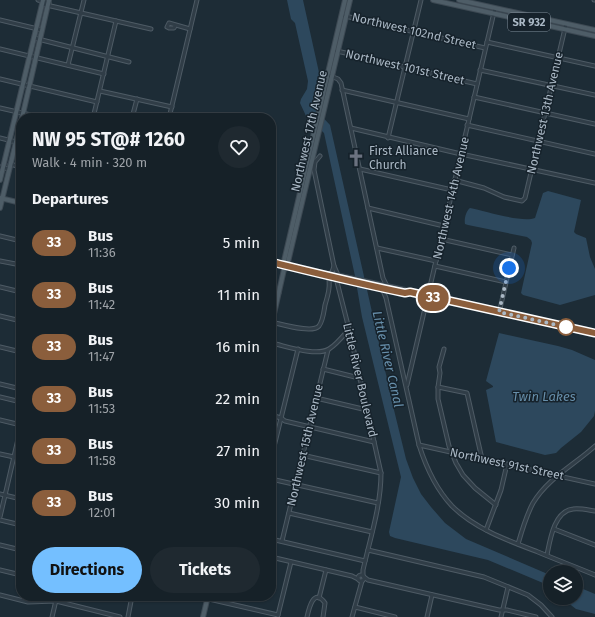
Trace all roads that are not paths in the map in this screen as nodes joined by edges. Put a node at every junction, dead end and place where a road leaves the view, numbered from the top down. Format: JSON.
{"nodes":[{"id":1,"x":84,"y":0,"type":"edge"},
{"id":2,"x":197,"y":0,"type":"edge"},
{"id":3,"x":345,"y":0,"type":"edge"},
{"id":4,"x":350,"y":0,"type":"edge"},
{"id":5,"x":420,"y":0,"type":"edge"},
{"id":6,"x":433,"y":0,"type":"edge"},
{"id":7,"x":459,"y":0,"type":"edge"},
{"id":8,"x":41,"y":1,"type":"edge"},
{"id":9,"x":49,"y":3,"type":"edge"},
{"id":10,"x":495,"y":8,"type":"junction"},
{"id":11,"x":81,"y":13,"type":"junction"},
{"id":12,"x":493,"y":14,"type":"junction"},
{"id":13,"x":344,"y":15,"type":"junction"},
{"id":14,"x":0,"y":20,"type":"edge"},
{"id":15,"x":116,"y":21,"type":"junction"},
{"id":16,"x":566,"y":24,"type":"junction"},
{"id":17,"x":175,"y":26,"type":"dead end"},
{"id":18,"x":36,"y":29,"type":"junction"},
{"id":19,"x":151,"y":29,"type":"dead end"},
{"id":20,"x":190,"y":29,"type":"junction"},
{"id":21,"x":42,"y":30,"type":"junction"},
{"id":22,"x":564,"y":30,"type":"junction"},
{"id":23,"x":595,"y":30,"type":"edge"},
{"id":24,"x":413,"y":31,"type":"junction"},
{"id":25,"x":595,"y":36,"type":"edge"},
{"id":26,"x":34,"y":38,"type":"junction"},
{"id":27,"x":40,"y":40,"type":"junction"},
{"id":28,"x":487,"y":42,"type":"junction"},
{"id":29,"x":72,"y":48,"type":"junction"},
{"id":30,"x":485,"y":48,"type":"junction"},
{"id":31,"x":0,"y":49,"type":"edge"},
{"id":32,"x":336,"y":50,"type":"junction"},
{"id":33,"x":29,"y":56,"type":"junction"},
{"id":34,"x":108,"y":56,"type":"junction"},
{"id":35,"x":558,"y":57,"type":"junction"},
{"id":36,"x":36,"y":58,"type":"junction"},
{"id":37,"x":129,"y":62,"type":"dead end"},
{"id":38,"x":68,"y":65,"type":"junction"},
{"id":39,"x":595,"y":66,"type":"edge"},
{"id":40,"x":405,"y":67,"type":"junction"},
{"id":41,"x":480,"y":70,"type":"junction"},
{"id":42,"x":104,"y":74,"type":"junction"},
{"id":43,"x":330,"y":76,"type":"junction"},
{"id":44,"x":0,"y":79,"type":"edge"},
{"id":45,"x":22,"y":84,"type":"junction"},
{"id":46,"x":477,"y":84,"type":"junction"},
{"id":47,"x":551,"y":85,"type":"junction"},
{"id":48,"x":29,"y":86,"type":"junction"},
{"id":49,"x":342,"y":90,"type":"junction"},
{"id":50,"x":100,"y":91,"type":"junction"},
{"id":51,"x":595,"y":95,"type":"edge"},
{"id":52,"x":474,"y":97,"type":"junction"},
{"id":53,"x":137,"y":99,"type":"junction"},
{"id":54,"x":97,"y":102,"type":"junction"},
{"id":55,"x":396,"y":102,"type":"junction"},
{"id":56,"x":172,"y":107,"type":"junction"},
{"id":57,"x":0,"y":108,"type":"edge"},
{"id":58,"x":16,"y":112,"type":"junction"},
{"id":59,"x":23,"y":113,"type":"edge"},
{"id":60,"x":94,"y":113,"type":"edge"},
{"id":61,"x":133,"y":113,"type":"edge"},
{"id":62,"x":170,"y":113,"type":"edge"},
{"id":63,"x":545,"y":114,"type":"junction"},
{"id":64,"x":469,"y":120,"type":"junction"},
{"id":65,"x":595,"y":124,"type":"edge"},
{"id":66,"x":467,"y":125,"type":"junction"},
{"id":67,"x":351,"y":128,"type":"junction"},
{"id":68,"x":0,"y":138,"type":"edge"},
{"id":69,"x":388,"y":138,"type":"junction"},
{"id":70,"x":9,"y":140,"type":"junction"},
{"id":71,"x":539,"y":141,"type":"junction"},
{"id":72,"x":16,"y":142,"type":"joint"},
{"id":73,"x":461,"y":154,"type":"junction"},
{"id":74,"x":595,"y":154,"type":"edge"},
{"id":75,"x":320,"y":156,"type":"dead end"},
{"id":76,"x":10,"y":164,"type":"junction"},
{"id":77,"x":16,"y":166,"type":"edge"},
{"id":78,"x":1,"y":168,"type":"edge"},
{"id":79,"x":9,"y":169,"type":"junction"},
{"id":80,"x":360,"y":169,"type":"junction"},
{"id":81,"x":532,"y":169,"type":"junction"},
{"id":82,"x":0,"y":180,"type":"edge"},
{"id":83,"x":454,"y":180,"type":"junction"},
{"id":84,"x":305,"y":182,"type":"junction"},
{"id":85,"x":595,"y":183,"type":"edge"},
{"id":86,"x":452,"y":190,"type":"junction"},
{"id":87,"x":1,"y":198,"type":"edge"},
{"id":88,"x":299,"y":200,"type":"junction"},
{"id":89,"x":16,"y":202,"type":"edge"},
{"id":90,"x":0,"y":208,"type":"edge"},
{"id":91,"x":368,"y":208,"type":"junction"},
{"id":92,"x":300,"y":210,"type":"junction"},
{"id":93,"x":297,"y":217,"type":"junction"},
{"id":94,"x":444,"y":226,"type":"junction"},
{"id":95,"x":0,"y":236,"type":"edge"},
{"id":96,"x":441,"y":239,"type":"junction"},
{"id":97,"x":16,"y":240,"type":"edge"},
{"id":98,"x":377,"y":248,"type":"junction"},
{"id":99,"x":514,"y":248,"type":"dead end"},
{"id":100,"x":512,"y":255,"type":"junction"},
{"id":101,"x":0,"y":260,"type":"edge"},
{"id":102,"x":436,"y":261,"type":"junction"},
{"id":103,"x":276,"y":263,"type":"edge"},
{"id":104,"x":16,"y":264,"type":"edge"},
{"id":105,"x":285,"y":265,"type":"junction"},
{"id":106,"x":334,"y":266,"type":"junction"},
{"id":107,"x":435,"y":266,"type":"junction"},
{"id":108,"x":334,"y":276,"type":"junction"},
{"id":109,"x":383,"y":278,"type":"junction"},
{"id":110,"x":344,"y":280,"type":"junction"},
{"id":111,"x":355,"y":281,"type":"junction"},
{"id":112,"x":506,"y":282,"type":"junction"},
{"id":113,"x":330,"y":284,"type":"junction"},
{"id":114,"x":381,"y":286,"type":"junction"},
{"id":115,"x":0,"y":287,"type":"edge"},
{"id":116,"x":339,"y":287,"type":"junction"},
{"id":117,"x":388,"y":288,"type":"junction"},
{"id":118,"x":16,"y":291,"type":"edge"},
{"id":119,"x":276,"y":293,"type":"edge"},
{"id":120,"x":279,"y":294,"type":"junction"},
{"id":121,"x":428,"y":297,"type":"junction"},
{"id":122,"x":386,"y":298,"type":"junction"},
{"id":123,"x":276,"y":305,"type":"edge"},
{"id":124,"x":499,"y":312,"type":"junction"},
{"id":125,"x":0,"y":316,"type":"edge"},
{"id":126,"x":16,"y":320,"type":"edge"},
{"id":127,"x":276,"y":324,"type":"edge"},
{"id":128,"x":349,"y":329,"type":"junction"},
{"id":129,"x":595,"y":333,"type":"edge"},
{"id":130,"x":276,"y":343,"type":"edge"},
{"id":131,"x":0,"y":347,"type":"edge"},
{"id":132,"x":298,"y":349,"type":"junction"},
{"id":133,"x":444,"y":349,"type":"dead end"},
{"id":134,"x":328,"y":350,"type":"junction"},
{"id":135,"x":16,"y":351,"type":"edge"},
{"id":136,"x":402,"y":368,"type":"junction"},
{"id":137,"x":323,"y":369,"type":"junction"},
{"id":138,"x":411,"y":369,"type":"junction"},
{"id":139,"x":359,"y":378,"type":"junction"},
{"id":140,"x":0,"y":384,"type":"edge"},
{"id":141,"x":406,"y":387,"type":"junction"},
{"id":142,"x":438,"y":387,"type":"junction"},
{"id":143,"x":16,"y":388,"type":"edge"},
{"id":144,"x":0,"y":397,"type":"edge"},
{"id":145,"x":316,"y":398,"type":"junction"},
{"id":146,"x":16,"y":401,"type":"edge"},
{"id":147,"x":367,"y":410,"type":"junction"},
{"id":148,"x":276,"y":416,"type":"edge"},
{"id":149,"x":281,"y":418,"type":"junction"},
{"id":150,"x":0,"y":420,"type":"edge"},
{"id":151,"x":16,"y":424,"type":"edge"},
{"id":152,"x":309,"y":427,"type":"junction"},
{"id":153,"x":276,"y":438,"type":"edge"},
{"id":154,"x":374,"y":442,"type":"junction"},
{"id":155,"x":420,"y":445,"type":"junction"},
{"id":156,"x":595,"y":446,"type":"edge"},
{"id":157,"x":16,"y":448,"type":"edge"},
{"id":158,"x":451,"y":452,"type":"junction"},
{"id":159,"x":0,"y":454,"type":"edge"},
{"id":160,"x":302,"y":455,"type":"junction"},
{"id":161,"x":14,"y":457,"type":"junction"},
{"id":162,"x":482,"y":459,"type":"junction"},
{"id":163,"x":507,"y":464,"type":"junction"},
{"id":164,"x":381,"y":473,"type":"junction"},
{"id":165,"x":558,"y":475,"type":"junction"},
{"id":166,"x":276,"y":480,"type":"edge"},
{"id":167,"x":296,"y":484,"type":"junction"},
{"id":168,"x":595,"y":484,"type":"edge"},
{"id":169,"x":0,"y":494,"type":"edge"},
{"id":170,"x":5,"y":496,"type":"junction"},
{"id":171,"x":16,"y":498,"type":"edge"},
{"id":172,"x":378,"y":503,"type":"junction"},
{"id":173,"x":496,"y":505,"type":"junction"},
{"id":174,"x":595,"y":512,"type":"edge"},
{"id":175,"x":289,"y":513,"type":"junction"},
{"id":176,"x":0,"y":517,"type":"edge"},
{"id":177,"x":0,"y":520,"type":"edge"},
{"id":178,"x":16,"y":523,"type":"edge"},
{"id":179,"x":554,"y":529,"type":"junction"},
{"id":180,"x":486,"y":530,"type":"junction"},
{"id":181,"x":372,"y":532,"type":"junction"},
{"id":182,"x":276,"y":540,"type":"edge"},
{"id":183,"x":282,"y":541,"type":"junction"},
{"id":184,"x":518,"y":544,"type":"junction"},
{"id":185,"x":0,"y":545,"type":"edge"},
{"id":186,"x":595,"y":546,"type":"edge"},
{"id":187,"x":16,"y":549,"type":"edge"},
{"id":188,"x":368,"y":550,"type":"junction"},
{"id":189,"x":547,"y":555,"type":"junction"},
{"id":190,"x":276,"y":558,"type":"edge"},
{"id":191,"x":365,"y":561,"type":"junction"},
{"id":192,"x":290,"y":562,"type":"junction"},
{"id":193,"x":0,"y":570,"type":"edge"},
{"id":194,"x":326,"y":570,"type":"junction"},
{"id":195,"x":16,"y":573,"type":"edge"},
{"id":196,"x":595,"y":575,"type":"edge"},
{"id":197,"x":361,"y":578,"type":"junction"},
{"id":198,"x":508,"y":587,"type":"junction"},
{"id":199,"x":0,"y":595,"type":"edge"},
{"id":200,"x":432,"y":595,"type":"junction"},
{"id":201,"x":319,"y":598,"type":"junction"},
{"id":202,"x":16,"y":599,"type":"edge"},
{"id":203,"x":24,"y":601,"type":"edge"},
{"id":204,"x":56,"y":601,"type":"junction"},
{"id":205,"x":131,"y":601,"type":"edge"},
{"id":206,"x":207,"y":601,"type":"edge"},
{"id":207,"x":223,"y":601,"type":"edge"},
{"id":208,"x":354,"y":607,"type":"junction"},
{"id":209,"x":503,"y":610,"type":"junction"},
{"id":210,"x":278,"y":616,"type":"edge"},
{"id":211,"x":52,"y":617,"type":"edge"},
{"id":212,"x":120,"y":617,"type":"edge"},
{"id":213,"x":128,"y":617,"type":"edge"},
{"id":214,"x":203,"y":617,"type":"edge"},
{"id":215,"x":308,"y":617,"type":"edge"},
{"id":216,"x":323,"y":617,"type":"edge"},
{"id":217,"x":352,"y":617,"type":"edge"},
{"id":218,"x":396,"y":617,"type":"edge"},
{"id":219,"x":427,"y":617,"type":"edge"},
{"id":220,"x":502,"y":617,"type":"edge"},
{"id":221,"x":536,"y":617,"type":"edge"},
{"id":222,"x":552,"y":617,"type":"edge"}],
"edges":[{"from":1,"to":11,"type":"street"},
{"from":2,"to":20,"type":"street"},
{"from":3,"to":13,"type":"main road","name":"Northwest 17th Avenue"},
{"from":4,"to":13,"type":"main road","name":"Northwest 17th Avenue"},
{"from":5,"to":24,"type":"street"},
{"from":6,"to":12,"type":"main road","number":"SR 932"},
{"from":7,"to":10,"type":"main road","number":"SR 932"},
{"from":8,"to":9,"type":"street"},
{"from":8,"to":18,"type":"main road"},
{"from":9,"to":11,"type":"street"},
{"from":9,"to":21,"type":"main road"},
{"from":10,"to":12,"type":"street","name":"Northwest 14th Avenue"},
{"from":10,"to":16,"type":"main road","number":"SR 932"},
{"from":11,"to":15,"type":"street"},
{"from":11,"to":29,"type":"street"},
{"from":12,"to":22,"type":"main road","number":"SR 932"},
{"from":12,"to":28,"type":"street","name":"Northwest 14th Avenue"},
{"from":13,"to":24,"type":"street","name":"Northwest 102nd Street"},
{"from":13,"to":32,"type":"main road","name":"Northwest 17th Avenue"},
{"from":14,"to":18,"type":"street"},
{"from":15,"to":19,"type":"street"},
{"from":15,"to":34,"type":"street"},
{"from":16,"to":22,"type":"street","name":"Northwest 13th Avenue"},
{"from":16,"to":23,"type":"main road","number":"SR 932"},
{"from":17,"to":20,"type":"street"},
{"from":18,"to":21,"type":"street"},
{"from":18,"to":26,"type":"main road"},
{"from":20,"to":56,"type":"street"},
{"from":21,"to":27,"type":"main road"},
{"from":22,"to":25,"type":"main road","number":"SR 932"},
{"from":22,"to":35,"type":"street","name":"Northwest 13th Avenue"},
{"from":24,"to":30,"type":"street","name":"Northwest 102nd Street"},
{"from":24,"to":40,"type":"street"},
{"from":26,"to":27,"type":"street"},
{"from":26,"to":33,"type":"main road"},
{"from":27,"to":29,"type":"street"},
{"from":27,"to":36,"type":"main road"},
{"from":28,"to":30,"type":"street","name":"Northwest 14th Avenue"},
{"from":28,"to":35,"type":"street","name":"Northwest 102nd Street"},
{"from":29,"to":34,"type":"street"},
{"from":29,"to":38,"type":"street"},
{"from":30,"to":41,"type":"street","name":"Northwest 14th Avenue"},
{"from":31,"to":33,"type":"street"},
{"from":32,"to":40,"type":"street","name":"Northwest 101st Street"},
{"from":32,"to":43,"type":"main road","name":"Northwest 17th Avenue"},
{"from":33,"to":36,"type":"street"},
{"from":33,"to":45,"type":"main road"},
{"from":34,"to":37,"type":"street"},
{"from":34,"to":42,"type":"street"},
{"from":35,"to":39,"type":"street","name":"Northwest 102nd Street"},
{"from":35,"to":47,"type":"street","name":"Northwest 13th Avenue"},
{"from":36,"to":38,"type":"street"},
{"from":36,"to":48,"type":"main road"},
{"from":38,"to":42,"type":"street"},
{"from":40,"to":46,"type":"street","name":"Northwest 101st Street"},
{"from":40,"to":55,"type":"street"},
{"from":41,"to":46,"type":"street","name":"Northwest 14th Avenue"},
{"from":41,"to":47,"type":"street","name":"Northwest 101st Street"},
{"from":42,"to":50,"type":"street"},
{"from":43,"to":49,"type":"street"},
{"from":43,"to":84,"type":"main road","name":"Northwest 17th Avenue"},
{"from":44,"to":45,"type":"street"},
{"from":45,"to":48,"type":"street"},
{"from":45,"to":58,"type":"main road"},
{"from":46,"to":52,"type":"street","name":"Northwest 14th Avenue"},
{"from":47,"to":51,"type":"street","name":"Northwest 101st Street"},
{"from":47,"to":63,"type":"street","name":"Northwest 13th Avenue"},
{"from":48,"to":54,"type":"street"},
{"from":48,"to":59,"type":"main road"},
{"from":49,"to":55,"type":"street"},
{"from":49,"to":67,"type":"street"},
{"from":50,"to":53,"type":"street"},
{"from":50,"to":54,"type":"street"},
{"from":52,"to":63,"type":"street"},
{"from":52,"to":64,"type":"street","name":"Northwest 14th Avenue"},
{"from":53,"to":56,"type":"street"},
{"from":53,"to":61,"type":"street"},
{"from":54,"to":60,"type":"street"},
{"from":55,"to":64,"type":"street"},
{"from":55,"to":69,"type":"street"},
{"from":56,"to":62,"type":"street"},
{"from":57,"to":58,"type":"street"},
{"from":58,"to":70,"type":"main road"},
{"from":63,"to":65,"type":"street"},
{"from":63,"to":71,"type":"street","name":"Northwest 13th Avenue"},
{"from":64,"to":66,"type":"street","name":"Northwest 14th Avenue"},
{"from":66,"to":71,"type":"street"},
{"from":66,"to":73,"type":"street","name":"Northwest 14th Avenue"},
{"from":67,"to":69,"type":"street"},
{"from":67,"to":80,"type":"street"},
{"from":68,"to":70,"type":"street"},
{"from":69,"to":73,"type":"street"},
{"from":70,"to":72,"type":"street"},
{"from":70,"to":78,"type":"main road"},
{"from":71,"to":74,"type":"street"},
{"from":71,"to":81,"type":"street","name":"Northwest 13th Avenue"},
{"from":72,"to":76,"type":"main road"},
{"from":73,"to":81,"type":"street"},
{"from":73,"to":83,"type":"street","name":"Northwest 14th Avenue"},
{"from":75,"to":106,"type":"street","name":"Little River Boulevard"},
{"from":76,"to":77,"type":"street"},
{"from":76,"to":79,"type":"main road"},
{"from":78,"to":79,"type":"street"},
{"from":78,"to":82,"type":"main road"},
{"from":79,"to":87,"type":"main road"},
{"from":80,"to":86,"type":"street"},
{"from":80,"to":91,"type":"street"},
{"from":81,"to":83,"type":"street","name":"Northwest 13th Avenue"},
{"from":81,"to":85,"type":"street"},
{"from":83,"to":86,"type":"street","name":"Northwest 14th Avenue"},
{"from":84,"to":88,"type":"main road","name":"Northwest 17th Avenue"},
{"from":84,"to":92,"type":"main road","name":"Northwest 17th Avenue"},
{"from":86,"to":94,"type":"street","name":"Northwest 14th Avenue"},
{"from":87,"to":89,"type":"main road"},
{"from":87,"to":90,"type":"main road"},
{"from":88,"to":92,"type":"main road"},
{"from":88,"to":93,"type":"main road","name":"Northwest 17th Avenue"},
{"from":91,"to":94,"type":"street"},
{"from":91,"to":98,"type":"street"},
{"from":92,"to":93,"type":"main road","name":"Northwest 17th Avenue"},
{"from":93,"to":105,"type":"main road","name":"Northwest 17th Avenue"},
{"from":94,"to":96,"type":"street","name":"Northwest 14th Avenue"},
{"from":95,"to":97,"type":"street"},
{"from":96,"to":100,"type":"street"},
{"from":96,"to":102,"type":"street","name":"Northwest 14th Avenue"},
{"from":98,"to":102,"type":"street"},
{"from":98,"to":109,"type":"street"},
{"from":99,"to":100,"type":"street"},
{"from":100,"to":112,"type":"street"},
{"from":101,"to":104,"type":"street"},
{"from":102,"to":107,"type":"street","name":"Northwest 14th Avenue"},
{"from":103,"to":105,"type":"main road"},
{"from":105,"to":108,"type":"main road"},
{"from":105,"to":120,"type":"main road","name":"Northwest 17th Avenue"},
{"from":106,"to":108,"type":"street","name":"Little River Boulevard"},
{"from":106,"to":108,"type":"street"},
{"from":107,"to":112,"type":"street"},
{"from":107,"to":121,"type":"street","name":"Northwest 14th Avenue"},
{"from":108,"to":110,"type":"main road"},
{"from":108,"to":111,"type":"main road"},
{"from":108,"to":113,"type":"street"},
{"from":108,"to":113,"type":"street"},
{"from":108,"to":116,"type":"street","name":"Little River Boulevard"},
{"from":109,"to":114,"type":"street"},
{"from":109,"to":117,"type":"street"},
{"from":110,"to":111,"type":"main road"},
{"from":110,"to":116,"type":"street"},
{"from":111,"to":114,"type":"main road"},
{"from":112,"to":124,"type":"street"},
{"from":113,"to":127,"type":"street"},
{"from":114,"to":117,"type":"main road"},
{"from":114,"to":122,"type":"street"},
{"from":115,"to":118,"type":"street"},
{"from":116,"to":128,"type":"street","name":"Little River Boulevard"},
{"from":117,"to":121,"type":"main road"},
{"from":117,"to":122,"type":"street"},
{"from":119,"to":120,"type":"street"},
{"from":120,"to":123,"type":"main road","name":"Northwest 17th Avenue"},
{"from":121,"to":124,"type":"main road"},
{"from":121,"to":138,"type":"street","name":"Northwest 14th Avenue"},
{"from":122,"to":136,"type":"street"},
{"from":124,"to":129,"type":"main road"},
{"from":125,"to":126,"type":"street"},
{"from":128,"to":134,"type":"street"},
{"from":128,"to":139,"type":"street","name":"Little River Boulevard"},
{"from":130,"to":132,"type":"street"},
{"from":131,"to":135,"type":"street"},
{"from":132,"to":134,"type":"street"},
{"from":132,"to":149,"type":"street"},
{"from":133,"to":142,"type":"street"},
{"from":134,"to":137,"type":"street","name":"Northwest 15th Avenue"},
{"from":136,"to":138,"type":"street"},
{"from":136,"to":141,"type":"street"},
{"from":137,"to":139,"type":"street"},
{"from":137,"to":145,"type":"street","name":"Northwest 15th Avenue"},
{"from":138,"to":141,"type":"street","name":"Northwest 14th Avenue"},
{"from":139,"to":147,"type":"street","name":"Little River Boulevard"},
{"from":140,"to":143,"type":"street"},
{"from":141,"to":155,"type":"street"},
{"from":142,"to":158,"type":"street"},
{"from":142,"to":162,"type":"street"},
{"from":144,"to":146,"type":"street"},
{"from":145,"to":147,"type":"street"},
{"from":145,"to":152,"type":"street","name":"Northwest 15th Avenue"},
{"from":147,"to":154,"type":"street","name":"Little River Boulevard"},
{"from":148,"to":149,"type":"street"},
{"from":149,"to":152,"type":"street"},
{"from":149,"to":153,"type":"street"},
{"from":150,"to":151,"type":"street"},
{"from":152,"to":154,"type":"street"},
{"from":152,"to":160,"type":"street","name":"Northwest 15th Avenue"},
{"from":154,"to":164,"type":"street","name":"Little River Boulevard"},
{"from":155,"to":158,"type":"street","name":"Northwest 91st Street"},
{"from":155,"to":180,"type":"street"},
{"from":156,"to":165,"type":"street"},
{"from":157,"to":161,"type":"street"},
{"from":158,"to":162,"type":"street","name":"Northwest 91st Street"},
{"from":158,"to":173,"type":"street"},
{"from":159,"to":161,"type":"street"},
{"from":160,"to":164,"type":"street"},
{"from":160,"to":167,"type":"street","name":"Northwest 15th Avenue"},
{"from":161,"to":170,"type":"street"},
{"from":162,"to":163,"type":"street","name":"Northwest 91st Street"},
{"from":163,"to":165,"type":"street","name":"Northwest 91st Street"},
{"from":163,"to":173,"type":"street"},
{"from":164,"to":172,"type":"street"},
{"from":165,"to":168,"type":"street","name":"Northwest 91st Street"},
{"from":165,"to":184,"type":"street"},
{"from":166,"to":167,"type":"street"},
{"from":167,"to":172,"type":"street"},
{"from":167,"to":175,"type":"street","name":"Northwest 15th Avenue"},
{"from":169,"to":170,"type":"street"},
{"from":170,"to":171,"type":"street"},
{"from":170,"to":176,"type":"street"},
{"from":172,"to":181,"type":"street"},
{"from":173,"to":180,"type":"street"},
{"from":174,"to":179,"type":"street"},
{"from":175,"to":181,"type":"street"},
{"from":175,"to":183,"type":"street","name":"Northwest 15th Avenue"},
{"from":177,"to":178,"type":"street"},
{"from":179,"to":186,"type":"street"},
{"from":179,"to":189,"type":"street"},
{"from":180,"to":184,"type":"street"},
{"from":181,"to":188,"type":"street"},
{"from":182,"to":183,"type":"street"},
{"from":183,"to":191,"type":"street"},
{"from":184,"to":189,"type":"street"},
{"from":185,"to":187,"type":"street"},
{"from":188,"to":191,"type":"street"},
{"from":188,"to":198,"type":"street"},
{"from":189,"to":196,"type":"street"},
{"from":190,"to":192,"type":"street"},
{"from":191,"to":197,"type":"street"},
{"from":192,"to":194,"type":"street"},
{"from":192,"to":210,"type":"street"},
{"from":193,"to":195,"type":"street"},
{"from":194,"to":197,"type":"street"},
{"from":194,"to":201,"type":"street"},
{"from":197,"to":200,"type":"street"},
{"from":197,"to":208,"type":"street"},
{"from":198,"to":209,"type":"street"},
{"from":198,"to":222,"type":"street"},
{"from":199,"to":202,"type":"street"},
{"from":200,"to":209,"type":"street"},
{"from":200,"to":219,"type":"street"},
{"from":201,"to":215,"type":"street"},
{"from":201,"to":216,"type":"street"},
{"from":203,"to":204,"type":"street"},
{"from":204,"to":211,"type":"street"},
{"from":204,"to":212,"type":"street"},
{"from":205,"to":213,"type":"street"},
{"from":206,"to":214,"type":"main road"},
{"from":207,"to":210,"type":"street"},
{"from":208,"to":217,"type":"street"},
{"from":208,"to":218,"type":"street"},
{"from":209,"to":220,"type":"street"},
{"from":209,"to":221,"type":"street"}]}
